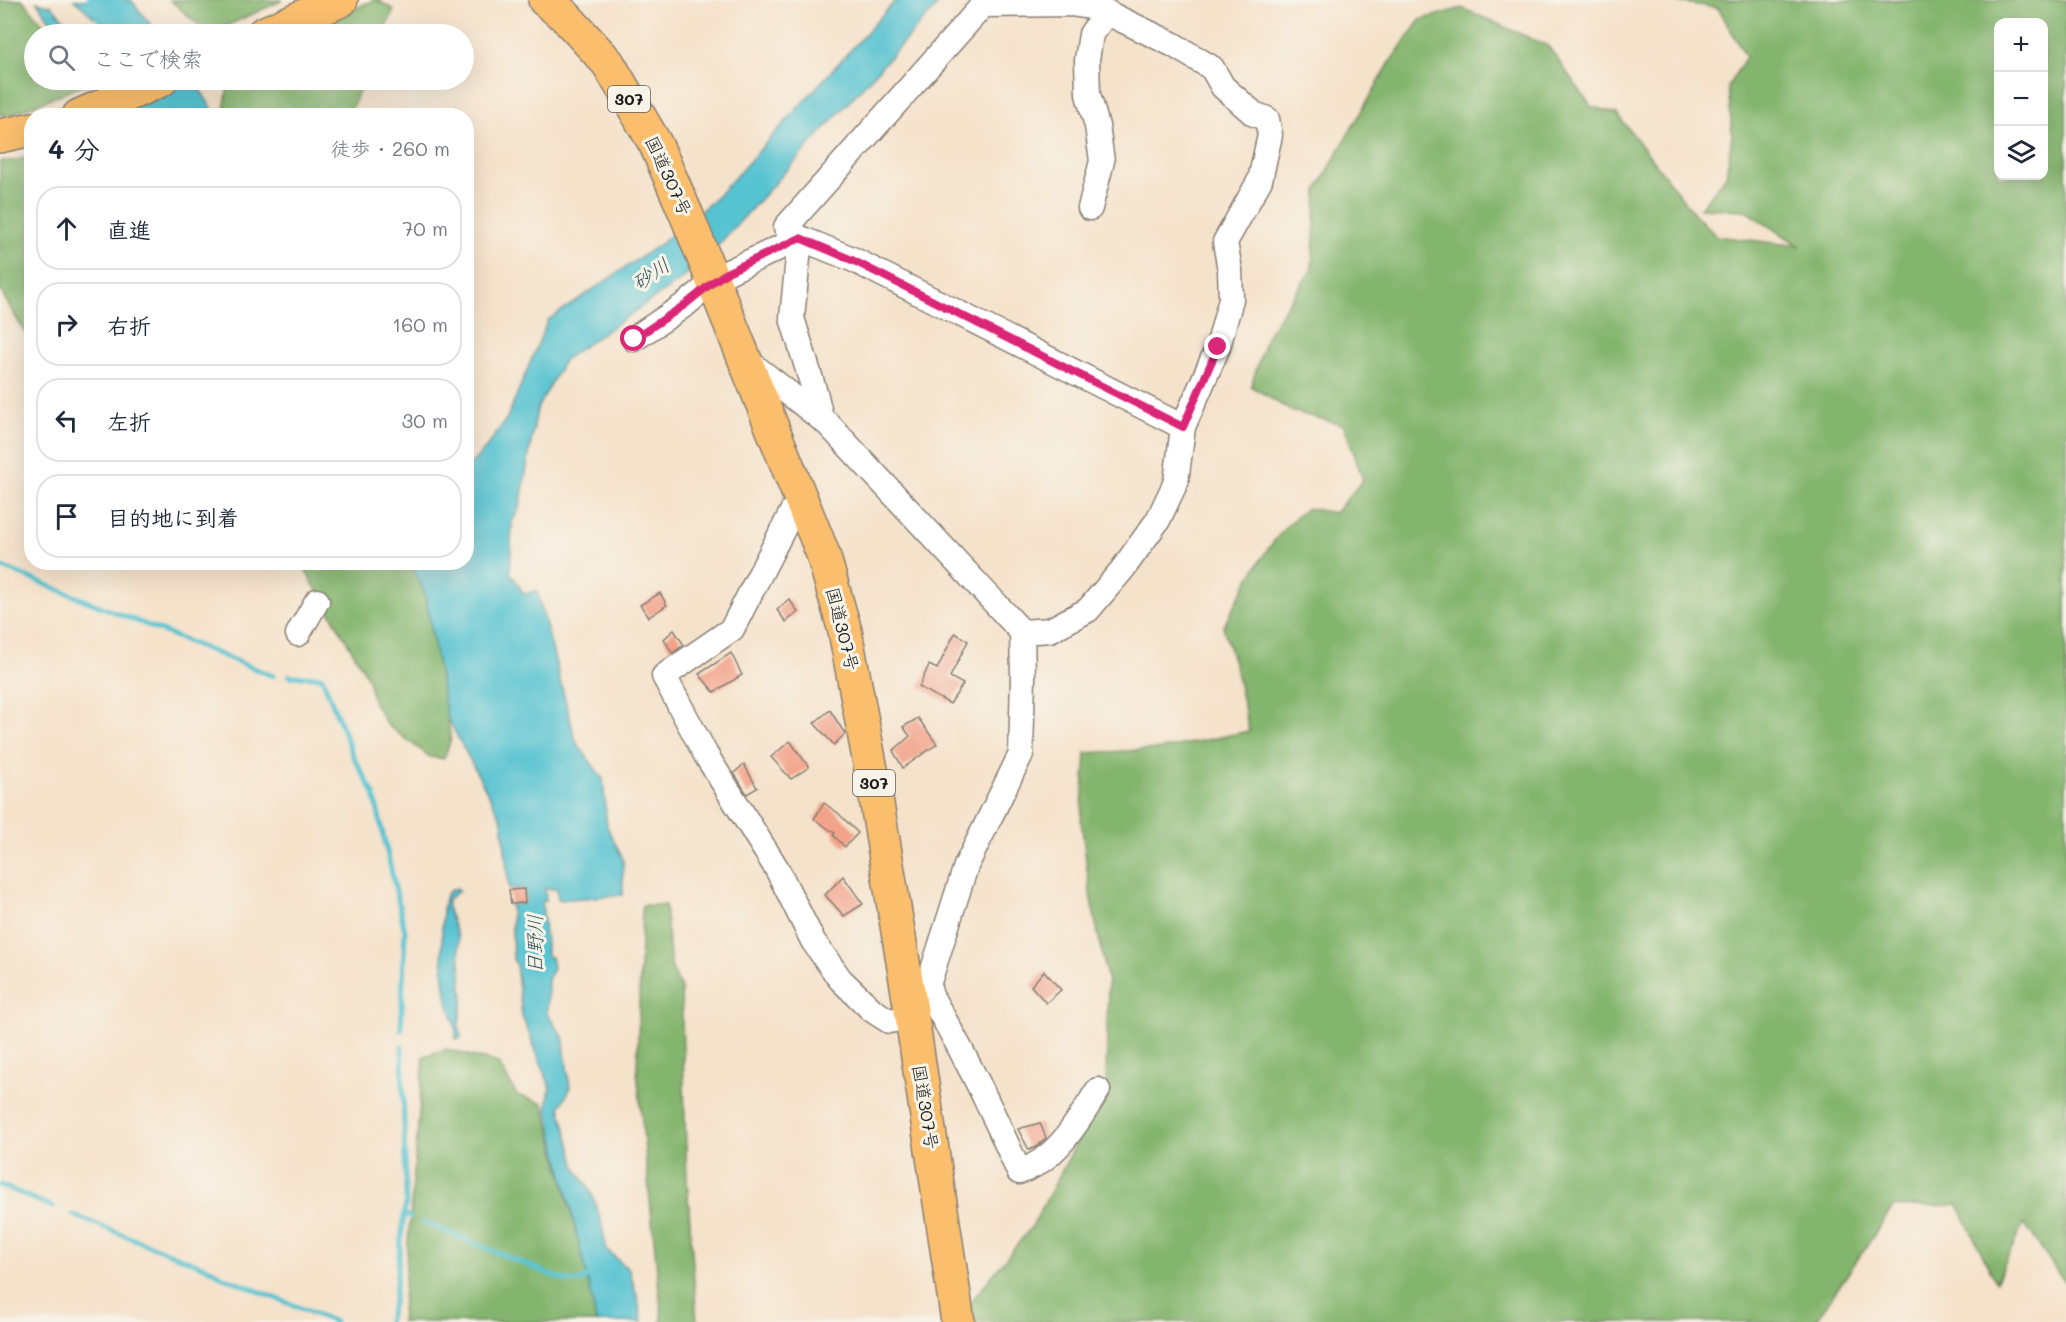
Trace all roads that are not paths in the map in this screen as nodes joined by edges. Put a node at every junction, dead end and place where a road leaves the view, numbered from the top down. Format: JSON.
{"nodes":[{"id":1,"x":342,"y":0,"type":"edge"},
{"id":2,"x":545,"y":0,"type":"edge"},
{"id":3,"x":987,"y":2,"type":"edge"},
{"id":4,"x":1107,"y":12,"type":"junction"},
{"id":5,"x":286,"y":24,"type":"edge"},
{"id":6,"x":138,"y":90,"type":"edge"},
{"id":7,"x":97,"y":108,"type":"edge"},
{"id":8,"x":24,"y":131,"type":"edge"},
{"id":9,"x":0,"y":136,"type":"edge"},
{"id":10,"x":1090,"y":208,"type":"dead end"},
{"id":11,"x":793,"y":233,"type":"junction"},
{"id":12,"x":716,"y":273,"type":"junction"},
{"id":13,"x":634,"y":339,"type":"dead end"},
{"id":14,"x":745,"y":359,"type":"junction"},
{"id":15,"x":821,"y":418,"type":"junction"},
{"id":16,"x":1183,"y":427,"type":"junction"},
{"id":17,"x":800,"y":496,"type":"junction"},
{"id":18,"x":317,"y":601,"type":"dead end"},
{"id":19,"x":1022,"y":632,"type":"junction"},
{"id":20,"x":298,"y":634,"type":"dead end"},
{"id":21,"x":916,"y":998,"type":"junction"},
{"id":22,"x":1098,"y":1090,"type":"dead end"},
{"id":23,"x":958,"y":1322,"type":"edge"}],
"edges":[{"from":1,"to":5,"type":"highway"},
{"from":2,"to":12,"type":"highway","name":"国道307号","number":"307"},
{"from":3,"to":4,"type":"street"},
{"from":3,"to":11,"type":"street"},
{"from":4,"to":10,"type":"street"},
{"from":4,"to":16,"type":"street"},
{"from":6,"to":7,"type":"highway"},
{"from":8,"to":9,"type":"highway"},
{"from":11,"to":12,"type":"street"},
{"from":11,"to":15,"type":"street"},
{"from":11,"to":16,"type":"street"},
{"from":12,"to":13,"type":"street"},
{"from":12,"to":14,"type":"highway","name":"国道307号","number":"307"},
{"from":14,"to":15,"type":"street"},
{"from":14,"to":17,"type":"highway","name":"国道307号","number":"307"},
{"from":15,"to":19,"type":"street"},
{"from":16,"to":19,"type":"street"},
{"from":17,"to":21,"type":"highway","name":"国道307号","number":"307"},
{"from":17,"to":21,"type":"street"},
{"from":18,"to":20,"type":"street"},
{"from":19,"to":21,"type":"street"},
{"from":21,"to":22,"type":"street"},
{"from":21,"to":23,"type":"highway","name":"国道307号","number":"307"}]}
